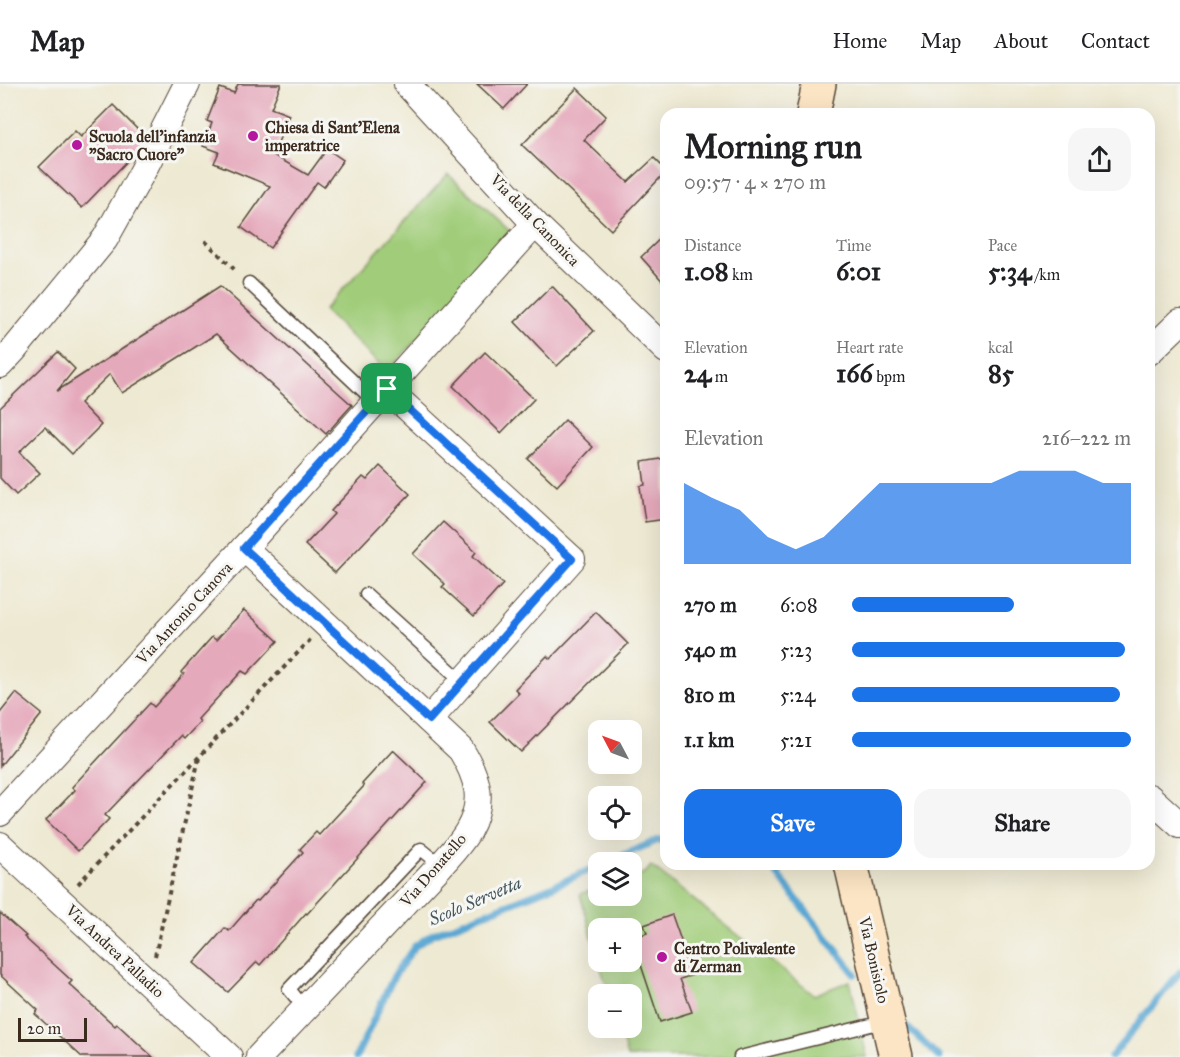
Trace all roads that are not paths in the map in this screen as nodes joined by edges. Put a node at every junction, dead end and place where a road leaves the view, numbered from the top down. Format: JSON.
{"nodes":[{"id":1,"x":188,"y":84,"type":"edge"},
{"id":2,"x":408,"y":84,"type":"edge"},
{"id":3,"x":819,"y":84,"type":"edge"},
{"id":4,"x":814,"y":108,"type":"edge"},
{"id":5,"x":535,"y":224,"type":"junction"},
{"id":6,"x":249,"y":283,"type":"road end"},
{"id":7,"x":1180,"y":322,"type":"edge"},
{"id":8,"x":660,"y":344,"type":"edge"},
{"id":9,"x":1155,"y":346,"type":"edge"},
{"id":10,"x":4,"y":352,"type":"edge"},
{"id":11,"x":381,"y":396,"type":"junction"},
{"id":12,"x":244,"y":548,"type":"junction"},
{"id":13,"x":366,"y":594,"type":"dead end"},
{"id":14,"x":463,"y":682,"type":"junction"},
{"id":15,"x":429,"y":720,"type":"junction"},
{"id":16,"x":1155,"y":802,"type":"edge"},
{"id":17,"x":0,"y":813,"type":"edge"},
{"id":18,"x":1180,"y":825,"type":"edge"},
{"id":19,"x":0,"y":845,"type":"edge"},
{"id":20,"x":852,"y":870,"type":"edge"},
{"id":21,"x":888,"y":1021,"type":"junction"},
{"id":22,"x":229,"y":1057,"type":"edge"},
{"id":23,"x":259,"y":1057,"type":"edge"},
{"id":24,"x":740,"y":1057,"type":"edge"},
{"id":25,"x":896,"y":1057,"type":"edge"}],
"edges":[{"from":1,"to":10,"type":"street"},
{"from":2,"to":5,"type":"street","name":"Via della Canonica"},
{"from":3,"to":4,"type":"main road"},
{"from":5,"to":8,"type":"street","name":"Via della Canonica"},
{"from":5,"to":11,"type":"street","name":"Via Antonio Canova"},
{"from":6,"to":11,"type":"lane"},
{"from":7,"to":9,"type":"street"},
{"from":11,"to":12,"type":"street","name":"Via Antonio Canova"},
{"from":11,"to":14,"type":"street"},
{"from":12,"to":15,"type":"street","name":"Via Donatello"},
{"from":12,"to":17,"type":"street","name":"Via Antonio Canova"},
{"from":13,"to":14,"type":"lane"},
{"from":14,"to":15,"type":"street"},
{"from":15,"to":23,"type":"street","name":"Via Donatello"},
{"from":16,"to":18,"type":"street"},
{"from":19,"to":22,"type":"street","name":"Via Andrea Palladio"},
{"from":20,"to":21,"type":"main road","name":"Via Bonisiolo"},
{"from":21,"to":24,"type":"lane"},
{"from":21,"to":25,"type":"main road","name":"Via Bonisiolo"}]}
